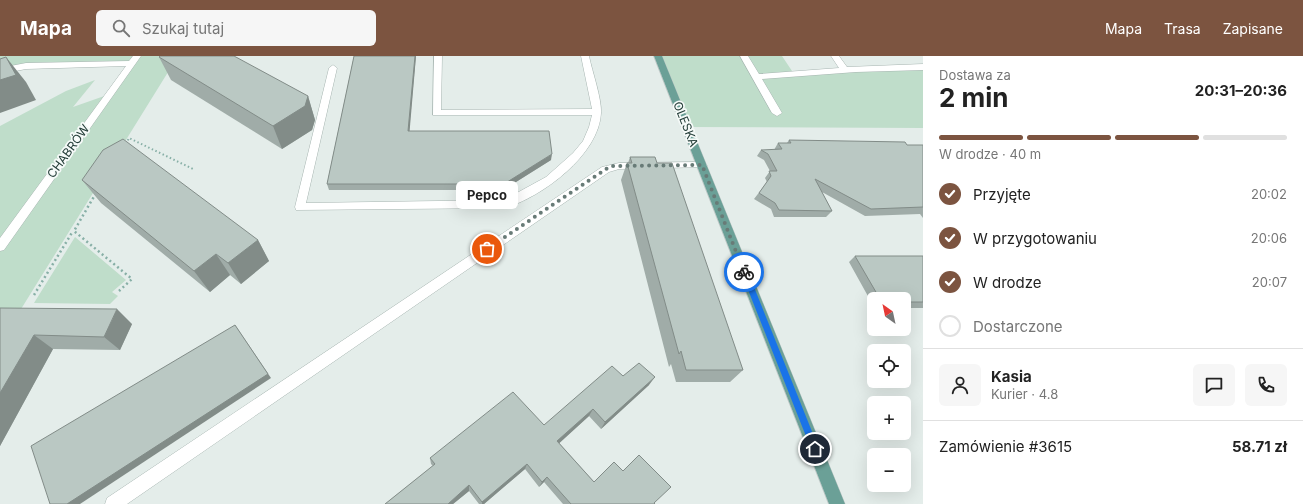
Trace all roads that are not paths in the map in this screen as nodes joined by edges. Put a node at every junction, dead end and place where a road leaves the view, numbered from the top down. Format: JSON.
{"nodes":[{"id":1,"x":438,"y":56,"type":"edge"},
{"id":2,"x":585,"y":56,"type":"edge"},
{"id":3,"x":658,"y":56,"type":"edge"},
{"id":4,"x":744,"y":56,"type":"edge"},
{"id":5,"x":835,"y":56,"type":"edge"},
{"id":6,"x":134,"y":60,"type":"edge"},
{"id":7,"x":923,"y":67,"type":"edge"},
{"id":8,"x":333,"y":68,"type":"dead end"},
{"id":9,"x":845,"y":70,"type":"junction"},
{"id":10,"x":0,"y":71,"type":"edge"},
{"id":11,"x":756,"y":76,"type":"junction"},
{"id":12,"x":597,"y":112,"type":"junction"},
{"id":13,"x":777,"y":113,"type":"dead end"},
{"id":14,"x":702,"y":165,"type":"junction"},
{"id":15,"x":0,"y":247,"type":"edge"},
{"id":16,"x":113,"y":504,"type":"edge"},
{"id":17,"x":837,"y":504,"type":"edge"}],
"edges":[{"from":1,"to":12,"type":"street"},
{"from":2,"to":12,"type":"street"},
{"from":3,"to":14,"type":"main road","name":"OLESKA"},
{"from":4,"to":11,"type":"street"},
{"from":5,"to":9,"type":"street"},
{"from":6,"to":10,"type":"street"},
{"from":6,"to":15,"type":"street","name":"CHABRÓW"},
{"from":7,"to":9,"type":"street"},
{"from":8,"to":12,"type":"street"},
{"from":9,"to":11,"type":"street"},
{"from":11,"to":13,"type":"street"},
{"from":14,"to":16,"type":"street"},
{"from":14,"to":17,"type":"main road","name":"OLESKA"}]}
